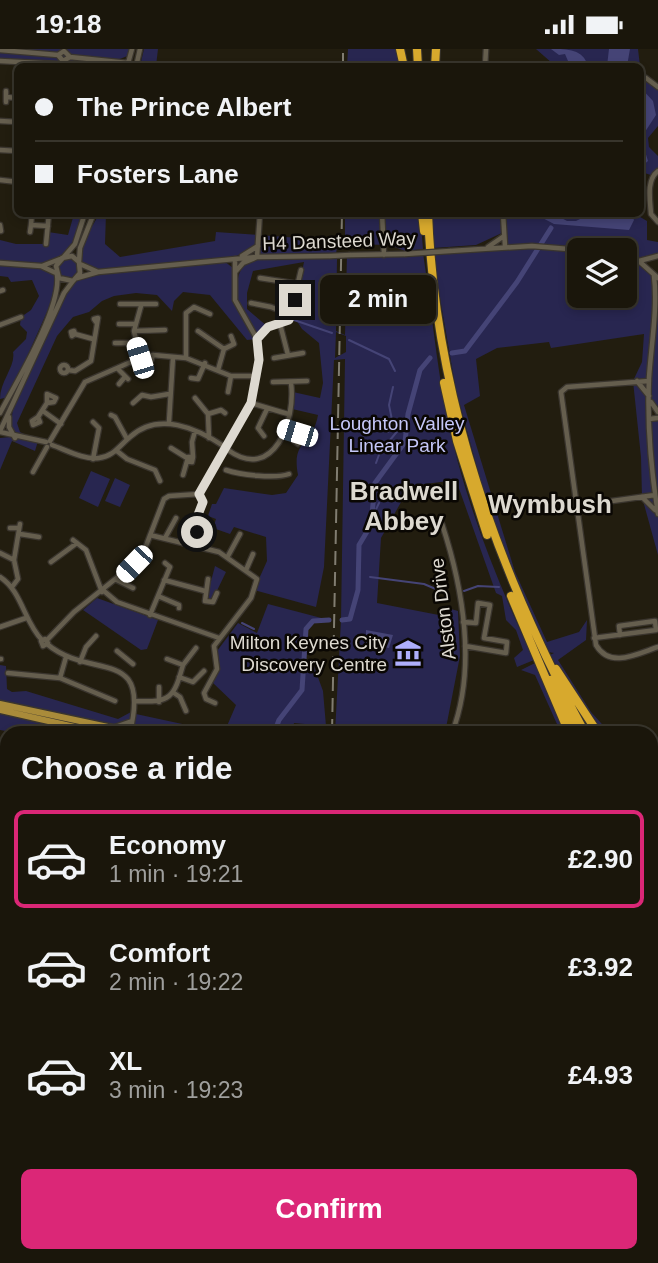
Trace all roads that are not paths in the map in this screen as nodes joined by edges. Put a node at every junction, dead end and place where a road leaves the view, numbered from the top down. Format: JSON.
{"nodes":[{"id":1,"x":140,"y":49,"type":"edge"},
{"id":2,"x":0,"y":50,"type":"edge"},
{"id":3,"x":68,"y":57,"type":"edge"},
{"id":4,"x":59,"y":58,"type":"edge"},
{"id":5,"x":129,"y":58,"type":"edge"},
{"id":6,"x":138,"y":62,"type":"edge"},
{"id":7,"x":33,"y":63,"type":"edge"},
{"id":8,"x":116,"y":63,"type":"edge"},
{"id":9,"x":646,"y":78,"type":"dead end"},
{"id":10,"x":658,"y":87,"type":"edge"},
{"id":11,"x":6,"y":97,"type":"dead end"},
{"id":12,"x":14,"y":98,"type":"edge"},
{"id":13,"x":658,"y":171,"type":"edge"},
{"id":14,"x":32,"y":217,"type":"edge"},
{"id":15,"x":49,"y":217,"type":"edge"},
{"id":16,"x":84,"y":217,"type":"edge"},
{"id":17,"x":93,"y":217,"type":"edge"},
{"id":18,"x":260,"y":217,"type":"edge"},
{"id":19,"x":382,"y":217,"type":"edge"},
{"id":20,"x":425,"y":217,"type":"edge"},
{"id":21,"x":426,"y":217,"type":"edge"},
{"id":22,"x":503,"y":217,"type":"edge"},
{"id":23,"x":658,"y":222,"type":"edge"},
{"id":24,"x":0,"y":225,"type":"edge"},
{"id":25,"x":31,"y":225,"type":"junction"},
{"id":26,"x":48,"y":226,"type":"junction"},
{"id":27,"x":1,"y":231,"type":"edge"},
{"id":28,"x":30,"y":232,"type":"dead end"},
{"id":29,"x":504,"y":235,"type":"junction"},
{"id":30,"x":46,"y":244,"type":"dead end"},
{"id":31,"x":258,"y":246,"type":"junction"},
{"id":32,"x":505,"y":246,"type":"junction"},
{"id":33,"x":384,"y":247,"type":"junction"},
{"id":34,"x":487,"y":247,"type":"junction"},
{"id":35,"x":567,"y":249,"type":"edge"},
{"id":36,"x":384,"y":255,"type":"junction"},
{"id":37,"x":369,"y":256,"type":"junction"},
{"id":38,"x":658,"y":256,"type":"edge"},
{"id":39,"x":257,"y":257,"type":"junction"},
{"id":40,"x":61,"y":258,"type":"junction"},
{"id":41,"x":235,"y":259,"type":"junction"},
{"id":42,"x":652,"y":260,"type":"junction"},
{"id":43,"x":639,"y":261,"type":"joint"},
{"id":44,"x":0,"y":263,"type":"edge"},
{"id":45,"x":80,"y":263,"type":"junction"},
{"id":46,"x":39,"y":266,"type":"junction"},
{"id":47,"x":650,"y":269,"type":"junction"},
{"id":48,"x":301,"y":270,"type":"dead end"},
{"id":49,"x":99,"y":272,"type":"junction"},
{"id":50,"x":236,"y":272,"type":"junction"},
{"id":51,"x":57,"y":275,"type":"junction"},
{"id":52,"x":656,"y":277,"type":"edge"},
{"id":53,"x":260,"y":278,"type":"dead end"},
{"id":54,"x":75,"y":279,"type":"junction"},
{"id":55,"x":299,"y":284,"type":"junction"},
{"id":56,"x":657,"y":293,"type":"edge"},
{"id":57,"x":58,"y":300,"type":"junction"},
{"id":58,"x":251,"y":303,"type":"dead end"},
{"id":59,"x":120,"y":304,"type":"dead end"},
{"id":60,"x":156,"y":304,"type":"dead end"},
{"id":61,"x":141,"y":306,"type":"junction"},
{"id":62,"x":54,"y":310,"type":"junction"},
{"id":63,"x":210,"y":314,"type":"dead end"},
{"id":64,"x":291,"y":315,"type":"junction"},
{"id":65,"x":21,"y":317,"type":"dead end"},
{"id":66,"x":96,"y":323,"type":"dead end"},
{"id":67,"x":0,"y":324,"type":"edge"},
{"id":68,"x":119,"y":324,"type":"dead end"},
{"id":69,"x":134,"y":324,"type":"junction"},
{"id":70,"x":281,"y":324,"type":"junction"},
{"id":71,"x":165,"y":330,"type":"dead end"},
{"id":72,"x":134,"y":331,"type":"junction"},
{"id":73,"x":198,"y":331,"type":"dead end"},
{"id":74,"x":75,"y":334,"type":"dead end"},
{"id":75,"x":231,"y":336,"type":"dead end"},
{"id":76,"x":93,"y":339,"type":"junction"},
{"id":77,"x":257,"y":339,"type":"junction"},
{"id":78,"x":135,"y":342,"type":"junction"},
{"id":79,"x":115,"y":343,"type":"dead end"},
{"id":80,"x":223,"y":349,"type":"junction"},
{"id":81,"x":303,"y":353,"type":"dead end"},
{"id":82,"x":153,"y":355,"type":"junction"},
{"id":83,"x":288,"y":355,"type":"junction"},
{"id":84,"x":173,"y":357,"type":"junction"},
{"id":85,"x":140,"y":358,"type":"junction"},
{"id":86,"x":186,"y":358,"type":"junction"},
{"id":87,"x":274,"y":358,"type":"dead end"},
{"id":88,"x":205,"y":363,"type":"junction"},
{"id":89,"x":118,"y":369,"type":"junction"},
{"id":90,"x":68,"y":370,"type":"dead end"},
{"id":91,"x":218,"y":370,"type":"junction"},
{"id":92,"x":147,"y":373,"type":"dead end"},
{"id":93,"x":231,"y":376,"type":"junction"},
{"id":94,"x":257,"y":376,"type":"junction"},
{"id":95,"x":191,"y":378,"type":"dead end"},
{"id":96,"x":307,"y":381,"type":"dead end"},
{"id":97,"x":636,"y":381,"type":"junction"},
{"id":98,"x":649,"y":381,"type":"junction"},
{"id":99,"x":273,"y":382,"type":"dead end"},
{"id":100,"x":290,"y":383,"type":"junction"},
{"id":101,"x":119,"y":384,"type":"dead end"},
{"id":102,"x":228,"y":392,"type":"dead end"},
{"id":103,"x":169,"y":394,"type":"junction"},
{"id":104,"x":18,"y":396,"type":"junction"},
{"id":105,"x":195,"y":398,"type":"dead end"},
{"id":106,"x":649,"y":398,"type":"junction"},
{"id":107,"x":1,"y":401,"type":"edge"},
{"id":108,"x":47,"y":403,"type":"dead end"},
{"id":109,"x":133,"y":403,"type":"dead end"},
{"id":110,"x":251,"y":403,"type":"junction"},
{"id":111,"x":267,"y":409,"type":"junction"},
{"id":112,"x":43,"y":411,"type":"junction"},
{"id":113,"x":658,"y":412,"type":"edge"},
{"id":114,"x":0,"y":413,"type":"edge"},
{"id":115,"x":9,"y":413,"type":"junction"},
{"id":116,"x":225,"y":413,"type":"dead end"},
{"id":117,"x":208,"y":414,"type":"junction"},
{"id":118,"x":288,"y":414,"type":"junction"},
{"id":119,"x":111,"y":415,"type":"dead end"},
{"id":120,"x":38,"y":417,"type":"dead end"},
{"id":121,"x":658,"y":418,"type":"edge"},
{"id":122,"x":649,"y":419,"type":"junction"},
{"id":123,"x":93,"y":422,"type":"dead end"},
{"id":124,"x":169,"y":422,"type":"junction"},
{"id":125,"x":61,"y":424,"type":"junction"},
{"id":126,"x":283,"y":428,"type":"junction"},
{"id":127,"x":195,"y":431,"type":"junction"},
{"id":128,"x":0,"y":432,"type":"edge"},
{"id":129,"x":264,"y":436,"type":"dead end"},
{"id":130,"x":209,"y":437,"type":"junction"},
{"id":131,"x":15,"y":438,"type":"junction"},
{"id":132,"x":127,"y":439,"type":"junction"},
{"id":133,"x":49,"y":444,"type":"junction"},
{"id":134,"x":298,"y":444,"type":"dead end"},
{"id":135,"x":171,"y":448,"type":"dead end"},
{"id":136,"x":226,"y":448,"type":"junction"},
{"id":137,"x":117,"y":451,"type":"junction"},
{"id":138,"x":189,"y":457,"type":"junction"},
{"id":139,"x":93,"y":459,"type":"junction"},
{"id":140,"x":226,"y":470,"type":"dead end"},
{"id":141,"x":33,"y":472,"type":"dead end"},
{"id":142,"x":289,"y":474,"type":"dead end"},
{"id":143,"x":183,"y":475,"type":"dead end"},
{"id":144,"x":160,"y":481,"type":"dead end"},
{"id":145,"x":199,"y":494,"type":"junction"},
{"id":146,"x":655,"y":495,"type":"junction"},
{"id":147,"x":642,"y":497,"type":"junction"},
{"id":148,"x":576,"y":506,"type":"junction"},
{"id":149,"x":658,"y":514,"type":"edge"},
{"id":150,"x":176,"y":518,"type":"dead end"},
{"id":151,"x":442,"y":524,"type":"dead end"},
{"id":152,"x":10,"y":528,"type":"dead end"},
{"id":153,"x":20,"y":529,"type":"junction"},
{"id":154,"x":193,"y":530,"type":"dead end"},
{"id":155,"x":240,"y":534,"type":"dead end"},
{"id":156,"x":150,"y":535,"type":"junction"},
{"id":157,"x":39,"y":537,"type":"dead end"},
{"id":158,"x":165,"y":538,"type":"junction"},
{"id":159,"x":0,"y":553,"type":"edge"},
{"id":160,"x":253,"y":554,"type":"dead end"},
{"id":161,"x":228,"y":556,"type":"junction"},
{"id":162,"x":14,"y":559,"type":"junction"},
{"id":163,"x":51,"y":562,"type":"dead end"},
{"id":164,"x":165,"y":563,"type":"dead end"},
{"id":165,"x":246,"y":570,"type":"junction"},
{"id":166,"x":0,"y":577,"type":"edge"},
{"id":167,"x":208,"y":579,"type":"dead end"},
{"id":168,"x":117,"y":580,"type":"junction"},
{"id":169,"x":164,"y":580,"type":"junction"},
{"id":170,"x":12,"y":587,"type":"junction"},
{"id":171,"x":133,"y":589,"type":"dead end"},
{"id":172,"x":205,"y":591,"type":"junction"},
{"id":173,"x":103,"y":592,"type":"junction"},
{"id":174,"x":218,"y":593,"type":"dead end"},
{"id":175,"x":158,"y":596,"type":"junction"},
{"id":176,"x":514,"y":605,"type":"junction"},
{"id":177,"x":178,"y":608,"type":"dead end"},
{"id":178,"x":150,"y":615,"type":"junction"},
{"id":179,"x":26,"y":618,"type":"junction"},
{"id":180,"x":527,"y":621,"type":"junction"},
{"id":181,"x":463,"y":622,"type":"junction"},
{"id":182,"x":476,"y":623,"type":"junction"},
{"id":183,"x":486,"y":625,"type":"junction"},
{"id":184,"x":0,"y":628,"type":"edge"},
{"id":185,"x":620,"y":635,"type":"junction"},
{"id":186,"x":96,"y":636,"type":"dead end"},
{"id":187,"x":210,"y":636,"type":"junction"},
{"id":188,"x":219,"y":638,"type":"junction"},
{"id":189,"x":484,"y":638,"type":"junction"},
{"id":190,"x":594,"y":638,"type":"junction"},
{"id":191,"x":45,"y":642,"type":"junction"},
{"id":192,"x":214,"y":646,"type":"junction"},
{"id":193,"x":465,"y":646,"type":"junction"},
{"id":194,"x":658,"y":647,"type":"edge"},
{"id":195,"x":196,"y":648,"type":"dead end"},
{"id":196,"x":482,"y":649,"type":"junction"},
{"id":197,"x":117,"y":651,"type":"dead end"},
{"id":198,"x":65,"y":657,"type":"junction"},
{"id":199,"x":124,"y":658,"type":"junction"},
{"id":200,"x":167,"y":659,"type":"dead end"},
{"id":201,"x":80,"y":662,"type":"junction"},
{"id":202,"x":133,"y":664,"type":"dead end"},
{"id":203,"x":183,"y":665,"type":"junction"},
{"id":204,"x":116,"y":668,"type":"junction"},
{"id":205,"x":204,"y":671,"type":"dead end"},
{"id":206,"x":8,"y":673,"type":"dead end"},
{"id":207,"x":179,"y":677,"type":"junction"},
{"id":208,"x":60,"y":678,"type":"junction"},
{"id":209,"x":159,"y":687,"type":"dead end"},
{"id":210,"x":174,"y":692,"type":"junction"},
{"id":211,"x":115,"y":701,"type":"dead end"},
{"id":212,"x":136,"y":701,"type":"junction"},
{"id":213,"x":159,"y":702,"type":"junction"},
{"id":214,"x":215,"y":703,"type":"dead end"},
{"id":215,"x":1,"y":706,"type":"edge"},
{"id":216,"x":186,"y":711,"type":"dead end"},
{"id":217,"x":133,"y":720,"type":"junction"},
{"id":218,"x":75,"y":726,"type":"edge"},
{"id":219,"x":105,"y":726,"type":"edge"},
{"id":220,"x":124,"y":726,"type":"edge"},
{"id":221,"x":133,"y":726,"type":"edge"},
{"id":222,"x":454,"y":726,"type":"edge"},
{"id":223,"x":566,"y":726,"type":"edge"},
{"id":224,"x":575,"y":726,"type":"edge"},
{"id":225,"x":581,"y":726,"type":"edge"},
{"id":226,"x":594,"y":726,"type":"edge"}],
"edges":[{"from":1,"to":6,"type":"street"},
{"from":2,"to":4,"type":"street"},
{"from":3,"to":4,"type":"street"},
{"from":3,"to":4,"type":"street"},
{"from":3,"to":8,"type":"street"},
{"from":4,"to":7,"type":"street"},
{"from":5,"to":6,"type":"street"},
{"from":5,"to":8,"type":"street"},
{"from":9,"to":10,"type":"street"},
{"from":11,"to":12,"type":"street"},
{"from":13,"to":23,"type":"street"},
{"from":14,"to":25,"type":"street"},
{"from":15,"to":26,"type":"street"},
{"from":16,"to":40,"type":"street"},
{"from":17,"to":45,"type":"street"},
{"from":18,"to":31,"type":"street"},
{"from":19,"to":33,"type":"street"},
{"from":20,"to":176,"type":"highway"},
{"from":21,"to":180,"type":"highway"},
{"from":22,"to":29,"type":"street"},
{"from":24,"to":27,"type":"street"},
{"from":25,"to":26,"type":"street"},
{"from":25,"to":28,"type":"street"},
{"from":26,"to":30,"type":"street"},
{"from":29,"to":32,"type":"street"},
{"from":29,"to":34,"type":"street"},
{"from":31,"to":39,"type":"street"},
{"from":31,"to":41,"type":"street"},
{"from":32,"to":34,"type":"street","name":"H4 Dansteed Way"},
{"from":32,"to":35,"type":"street","name":"H4 Dansteed Way"},
{"from":33,"to":36,"type":"street"},
{"from":33,"to":37,"type":"street"},
{"from":34,"to":36,"type":"street","name":"H4 Dansteed Way","bridge":true},
{"from":36,"to":37,"type":"street","name":"H4 Dansteed Way"},
{"from":37,"to":39,"type":"street","name":"H4 Dansteed Way","bridge":true},
{"from":38,"to":42,"type":"street"},
{"from":39,"to":41,"type":"street","name":"H4 Dansteed Way"},
{"from":39,"to":50,"type":"street"},
{"from":40,"to":45,"type":"street"},
{"from":40,"to":46,"type":"street"},
{"from":40,"to":51,"type":"street"},
{"from":41,"to":49,"type":"street","name":"H4 Dansteed Way"},
{"from":41,"to":50,"type":"street"},
{"from":42,"to":43,"type":"street"},
{"from":42,"to":47,"type":"street"},
{"from":43,"to":47,"type":"street"},
{"from":44,"to":46,"type":"street"},
{"from":45,"to":49,"type":"street"},
{"from":45,"to":54,"type":"street"},
{"from":46,"to":51,"type":"street"},
{"from":47,"to":52,"type":"street"},
{"from":48,"to":55,"type":"street"},
{"from":49,"to":54,"type":"street","name":"H4 Dansteed Way"},
{"from":50,"to":77,"type":"street"},
{"from":51,"to":54,"type":"street"},
{"from":51,"to":57,"type":"street"},
{"from":52,"to":56,"type":"street"},
{"from":53,"to":55,"type":"street"},
{"from":54,"to":57,"type":"street"},
{"from":55,"to":64,"type":"street"},
{"from":56,"to":98,"type":"street"},
{"from":57,"to":62,"type":"street"},
{"from":58,"to":64,"type":"street"},
{"from":59,"to":61,"type":"street"},
{"from":60,"to":61,"type":"street"},
{"from":61,"to":69,"type":"street"},
{"from":62,"to":104,"type":"street"},
{"from":62,"to":107,"type":"street"},
{"from":63,"to":86,"type":"street"},
{"from":64,"to":70,"type":"street"},
{"from":65,"to":67,"type":"street"},
{"from":66,"to":76,"type":"street"},
{"from":68,"to":69,"type":"street"},
{"from":69,"to":72,"type":"street"},
{"from":70,"to":77,"type":"street"},
{"from":70,"to":83,"type":"street"},
{"from":71,"to":72,"type":"street"},
{"from":72,"to":78,"type":"street"},
{"from":73,"to":80,"type":"street"},
{"from":74,"to":76,"type":"street"},
{"from":75,"to":80,"type":"street"},
{"from":76,"to":90,"type":"street"},
{"from":77,"to":94,"type":"street"},
{"from":78,"to":79,"type":"street"},
{"from":78,"to":85,"type":"street"},
{"from":80,"to":91,"type":"street"},
{"from":81,"to":83,"type":"street"},
{"from":82,"to":84,"type":"street"},
{"from":82,"to":85,"type":"street"},
{"from":82,"to":92,"type":"street"},
{"from":83,"to":87,"type":"street"},
{"from":84,"to":86,"type":"street"},
{"from":84,"to":103,"type":"street"},
{"from":85,"to":89,"type":"street"},
{"from":86,"to":88,"type":"street"},
{"from":88,"to":91,"type":"street"},
{"from":88,"to":95,"type":"street"},
{"from":89,"to":101,"type":"street"},
{"from":89,"to":125,"type":"street"},
{"from":91,"to":93,"type":"street"},
{"from":93,"to":94,"type":"street"},
{"from":93,"to":102,"type":"street"},
{"from":94,"to":110,"type":"street"},
{"from":96,"to":100,"type":"street"},
{"from":97,"to":98,"type":"street"},
{"from":97,"to":106,"type":"street"},
{"from":97,"to":148,"type":"street"},
{"from":98,"to":106,"type":"street"},
{"from":99,"to":100,"type":"street"},
{"from":100,"to":118,"type":"street"},
{"from":103,"to":109,"type":"street"},
{"from":103,"to":124,"type":"street"},
{"from":104,"to":107,"type":"street"},
{"from":104,"to":115,"type":"street"},
{"from":105,"to":117,"type":"street"},
{"from":106,"to":113,"type":"street"},
{"from":106,"to":122,"type":"street"},
{"from":107,"to":114,"type":"street"},
{"from":108,"to":112,"type":"street"},
{"from":110,"to":111,"type":"street"},
{"from":110,"to":136,"type":"street"},
{"from":111,"to":118,"type":"street"},
{"from":111,"to":129,"type":"street"},
{"from":112,"to":120,"type":"street"},
{"from":112,"to":125,"type":"street"},
{"from":115,"to":128,"type":"street"},
{"from":115,"to":131,"type":"street"},
{"from":116,"to":117,"type":"street"},
{"from":117,"to":130,"type":"street"},
{"from":118,"to":126,"type":"street"},
{"from":119,"to":132,"type":"street"},
{"from":121,"to":122,"type":"street"},
{"from":122,"to":146,"type":"street"},
{"from":123,"to":139,"type":"street"},
{"from":124,"to":127,"type":"street"},
{"from":124,"to":132,"type":"street"},
{"from":125,"to":133,"type":"street"},
{"from":126,"to":134,"type":"street"},
{"from":126,"to":136,"type":"street"},
{"from":127,"to":130,"type":"street"},
{"from":127,"to":138,"type":"street"},
{"from":128,"to":131,"type":"street"},
{"from":130,"to":136,"type":"street"},
{"from":131,"to":133,"type":"street"},
{"from":132,"to":137,"type":"street"},
{"from":133,"to":139,"type":"street"},
{"from":133,"to":141,"type":"street"},
{"from":135,"to":138,"type":"street"},
{"from":136,"to":145,"type":"street"},
{"from":137,"to":139,"type":"street"},
{"from":137,"to":144,"type":"street"},
{"from":138,"to":143,"type":"street"},
{"from":140,"to":142,"type":"street"},
{"from":145,"to":154,"type":"street"},
{"from":145,"to":156,"type":"street"},
{"from":146,"to":147,"type":"street"},
{"from":146,"to":149,"type":"street"},
{"from":147,"to":148,"type":"street"},
{"from":147,"to":149,"type":"street"},
{"from":148,"to":190,"type":"street"},
{"from":150,"to":158,"type":"street"},
{"from":151,"to":181,"type":"street","name":"Alston Drive"},
{"from":152,"to":153,"type":"street"},
{"from":153,"to":157,"type":"street"},
{"from":153,"to":162,"type":"street"},
{"from":155,"to":161,"type":"street"},
{"from":156,"to":158,"type":"street"},
{"from":156,"to":168,"type":"street"},
{"from":158,"to":161,"type":"street"},
{"from":159,"to":162,"type":"street"},
{"from":160,"to":165,"type":"street"},
{"from":161,"to":165,"type":"street"},
{"from":162,"to":170,"type":"street"},
{"from":163,"to":173,"type":"street"},
{"from":164,"to":169,"type":"street"},
{"from":165,"to":188,"type":"street"},
{"from":166,"to":170,"type":"street"},
{"from":167,"to":172,"type":"street"},
{"from":168,"to":171,"type":"street"},
{"from":168,"to":173,"type":"street"},
{"from":169,"to":172,"type":"street"},
{"from":169,"to":175,"type":"street"},
{"from":170,"to":179,"type":"street"},
{"from":172,"to":174,"type":"street"},
{"from":173,"to":178,"type":"street"},
{"from":173,"to":191,"type":"street"},
{"from":175,"to":177,"type":"street"},
{"from":175,"to":178,"type":"street"},
{"from":176,"to":223,"type":"highway"},
{"from":176,"to":224,"type":"highway"},
{"from":178,"to":187,"type":"street"},
{"from":179,"to":184,"type":"street"},
{"from":179,"to":191,"type":"street"},
{"from":180,"to":225,"type":"highway"},
{"from":180,"to":226,"type":"highway"},
{"from":181,"to":182,"type":"street"},
{"from":181,"to":193,"type":"street","name":"Alston Drive"},
{"from":182,"to":183,"type":"street"},
{"from":182,"to":183,"type":"street"},
{"from":183,"to":189,"type":"street"},
{"from":185,"to":185,"type":"street"},
{"from":185,"to":190,"type":"street"},
{"from":186,"to":201,"type":"street"},
{"from":187,"to":188,"type":"street"},
{"from":187,"to":192,"type":"street"},
{"from":188,"to":192,"type":"street"},
{"from":189,"to":196,"type":"street"},
{"from":189,"to":196,"type":"street"},
{"from":190,"to":194,"type":"street"},
{"from":191,"to":198,"type":"street"},
{"from":192,"to":214,"type":"street"},
{"from":193,"to":196,"type":"street"},
{"from":193,"to":222,"type":"street","name":"Alston Drive"},
{"from":195,"to":203,"type":"street"},
{"from":197,"to":199,"type":"street"},
{"from":198,"to":201,"type":"street"},
{"from":198,"to":208,"type":"street"},
{"from":199,"to":202,"type":"street"},
{"from":199,"to":204,"type":"street"},
{"from":200,"to":203,"type":"street"},
{"from":201,"to":204,"type":"street"},
{"from":203,"to":207,"type":"street"},
{"from":204,"to":212,"type":"street"},
{"from":205,"to":207,"type":"street"},
{"from":206,"to":208,"type":"street"},
{"from":207,"to":210,"type":"street"},
{"from":208,"to":211,"type":"street"},
{"from":209,"to":213,"type":"street"},
{"from":210,"to":213,"type":"street"},
{"from":210,"to":216,"type":"street"},
{"from":212,"to":213,"type":"street"},
{"from":212,"to":217,"type":"street"},
{"from":215,"to":218,"type":"main road"},
{"from":215,"to":219,"type":"main road"},
{"from":217,"to":220,"type":"street"},
{"from":217,"to":221,"type":"street"}]}
